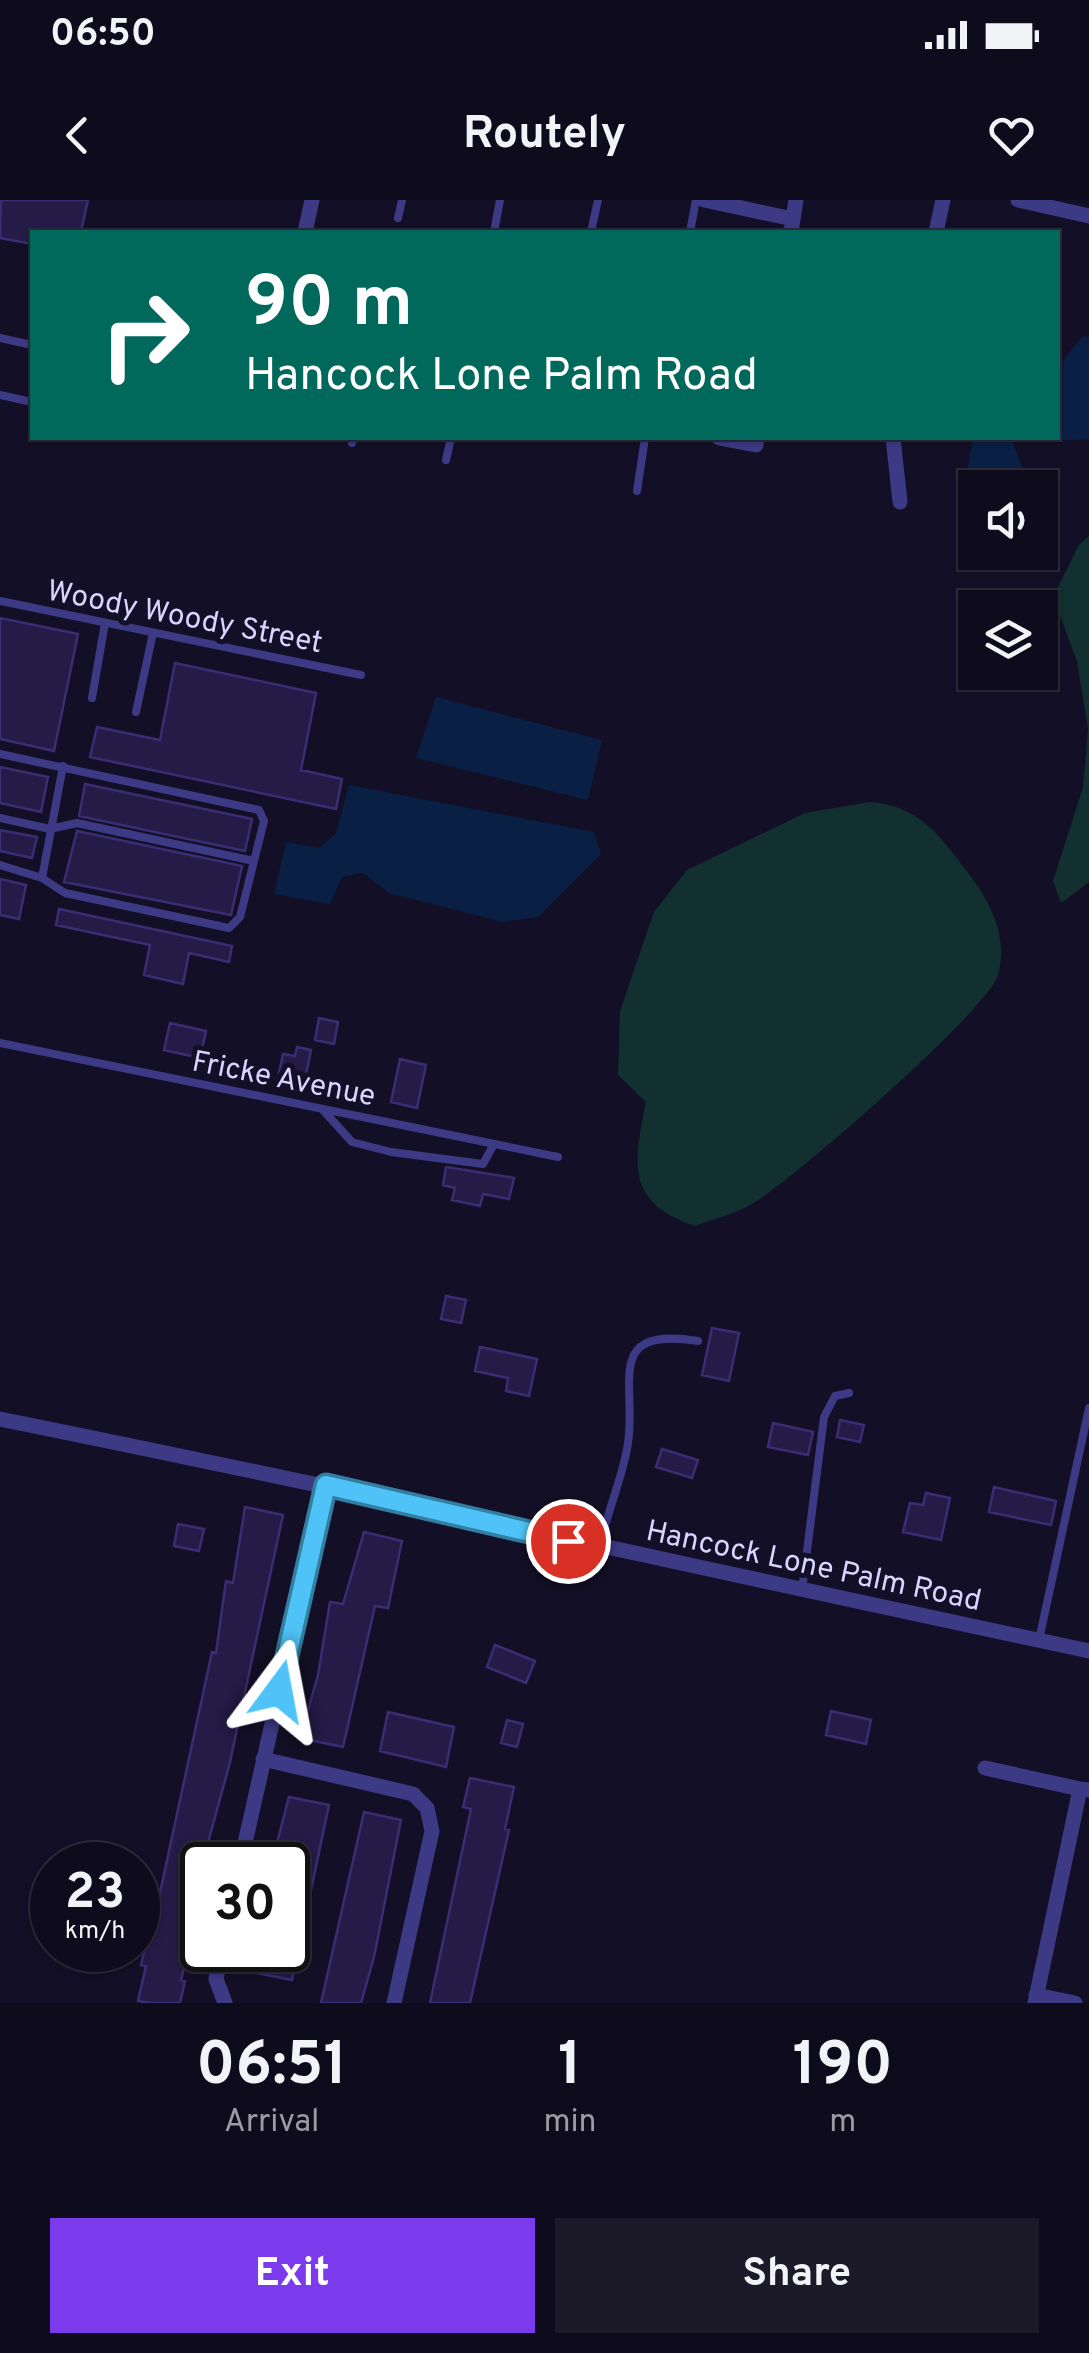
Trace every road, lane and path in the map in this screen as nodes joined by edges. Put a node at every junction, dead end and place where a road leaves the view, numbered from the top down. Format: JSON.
{"nodes":[{"id":1,"x":312,"y":200,"type":"edge"},
{"id":2,"x":402,"y":200,"type":"edge"},
{"id":3,"x":500,"y":200,"type":"edge"},
{"id":4,"x":598,"y":200,"type":"edge"},
{"id":5,"x":696,"y":200,"type":"edge"},
{"id":6,"x":704,"y":200,"type":"edge"},
{"id":7,"x":796,"y":200,"type":"edge"},
{"id":8,"x":943,"y":200,"type":"edge"},
{"id":9,"x":1018,"y":200,"type":"edge"},
{"id":10,"x":1089,"y":216,"type":"edge"},
{"id":11,"x":398,"y":218,"type":"dead end"},
{"id":12,"x":792,"y":226,"type":"edge"},
{"id":13,"x":305,"y":230,"type":"edge"},
{"id":14,"x":494,"y":230,"type":"edge"},
{"id":15,"x":591,"y":230,"type":"edge"},
{"id":16,"x":690,"y":230,"type":"edge"},
{"id":17,"x":936,"y":230,"type":"edge"},
{"id":18,"x":0,"y":338,"type":"edge"},
{"id":19,"x":30,"y":345,"type":"edge"},
{"id":20,"x":0,"y":395,"type":"edge"},
{"id":21,"x":30,"y":402,"type":"edge"},
{"id":22,"x":451,"y":440,"type":"edge"},
{"id":23,"x":644,"y":440,"type":"edge"},
{"id":24,"x":730,"y":440,"type":"edge"},
{"id":25,"x":757,"y":440,"type":"edge"},
{"id":26,"x":893,"y":440,"type":"edge"},
{"id":27,"x":446,"y":460,"type":"dead end"},
{"id":28,"x":637,"y":491,"type":"dead end"},
{"id":29,"x":900,"y":502,"type":"dead end"},
{"id":30,"x":0,"y":602,"type":"edge"},
{"id":31,"x":105,"y":623,"type":"junction"},
{"id":32,"x":154,"y":633,"type":"junction"},
{"id":33,"x":360,"y":675,"type":"dead end"},
{"id":34,"x":92,"y":698,"type":"dead end"},
{"id":35,"x":136,"y":712,"type":"dead end"},
{"id":36,"x":0,"y":754,"type":"edge"},
{"id":37,"x":62,"y":766,"type":"junction"},
{"id":38,"x":0,"y":818,"type":"edge"},
{"id":39,"x":50,"y":829,"type":"junction"},
{"id":40,"x":254,"y":862,"type":"junction"},
{"id":41,"x":0,"y":866,"type":"edge"},
{"id":42,"x":42,"y":878,"type":"junction"},
{"id":43,"x":0,"y":1043,"type":"edge"},
{"id":44,"x":322,"y":1109,"type":"junction"},
{"id":45,"x":494,"y":1144,"type":"junction"},
{"id":46,"x":558,"y":1157,"type":"dead end"},
{"id":47,"x":698,"y":1342,"type":"dead end"},
{"id":48,"x":849,"y":1394,"type":"dead end"},
{"id":49,"x":1089,"y":1408,"type":"edge"},
{"id":50,"x":0,"y":1420,"type":"edge"},
{"id":51,"x":326,"y":1485,"type":"junction"},
{"id":52,"x":600,"y":1548,"type":"junction"},
{"id":53,"x":802,"y":1590,"type":"junction"},
{"id":54,"x":1039,"y":1640,"type":"junction"},
{"id":55,"x":1089,"y":1651,"type":"edge"},
{"id":56,"x":263,"y":1759,"type":"junction"},
{"id":57,"x":984,"y":1768,"type":"dead end"},
{"id":58,"x":1085,"y":1789,"type":"edge"},
{"id":59,"x":245,"y":1842,"type":"edge"},
{"id":60,"x":217,"y":1972,"type":"edge"},
{"id":61,"x":1036,"y":1999,"type":"edge"},
{"id":62,"x":225,"y":2003,"type":"edge"},
{"id":63,"x":394,"y":2003,"type":"edge"},
{"id":64,"x":1075,"y":2003,"type":"edge"}],
"edges":[{"from":1,"to":13,"type":"street"},
{"from":2,"to":11,"type":"lane"},
{"from":3,"to":14,"type":"lane"},
{"from":4,"to":15,"type":"lane"},
{"from":5,"to":16,"type":"lane"},
{"from":6,"to":12,"type":"street"},
{"from":7,"to":12,"type":"street"},
{"from":8,"to":17,"type":"street"},
{"from":9,"to":10,"type":"street"},
{"from":18,"to":19,"type":"lane"},
{"from":20,"to":21,"type":"lane"},
{"from":22,"to":27,"type":"lane"},
{"from":23,"to":28,"type":"lane"},
{"from":24,"to":25,"type":"street"},
{"from":26,"to":29,"type":"street"},
{"from":30,"to":31,"type":"lane","name":"Woody Woody Street"},
{"from":31,"to":32,"type":"lane","name":"Woody Woody Street"},
{"from":31,"to":34,"type":"lane"},
{"from":32,"to":33,"type":"lane","name":"Woody Woody Street"},
{"from":32,"to":35,"type":"lane"},
{"from":36,"to":37,"type":"lane"},
{"from":37,"to":39,"type":"lane"},
{"from":37,"to":40,"type":"lane"},
{"from":38,"to":39,"type":"lane"},
{"from":39,"to":40,"type":"lane"},
{"from":39,"to":42,"type":"lane"},
{"from":40,"to":42,"type":"lane"},
{"from":41,"to":42,"type":"lane"},
{"from":43,"to":44,"type":"lane","name":"Fricke Avenue"},
{"from":44,"to":45,"type":"lane","name":"Fricke Avenue"},
{"from":44,"to":45,"type":"lane"},
{"from":45,"to":46,"type":"lane","name":"Fricke Avenue"},
{"from":47,"to":52,"type":"lane"},
{"from":48,"to":53,"type":"lane"},
{"from":49,"to":54,"type":"lane"},
{"from":50,"to":51,"type":"street","name":"Hancock Lone Palm Road"},
{"from":51,"to":52,"type":"street","name":"Hancock Lone Palm Road"},
{"from":51,"to":56,"type":"street"},
{"from":52,"to":53,"type":"street","name":"Hancock Lone Palm Road"},
{"from":53,"to":54,"type":"street","name":"Hancock Lone Palm Road"},
{"from":54,"to":55,"type":"street","name":"Hancock Lone Palm Road"},
{"from":56,"to":59,"type":"street"},
{"from":56,"to":63,"type":"street"},
{"from":57,"to":58,"type":"street"},
{"from":58,"to":61,"type":"street"},
{"from":60,"to":62,"type":"street"},
{"from":61,"to":64,"type":"street"}]}
